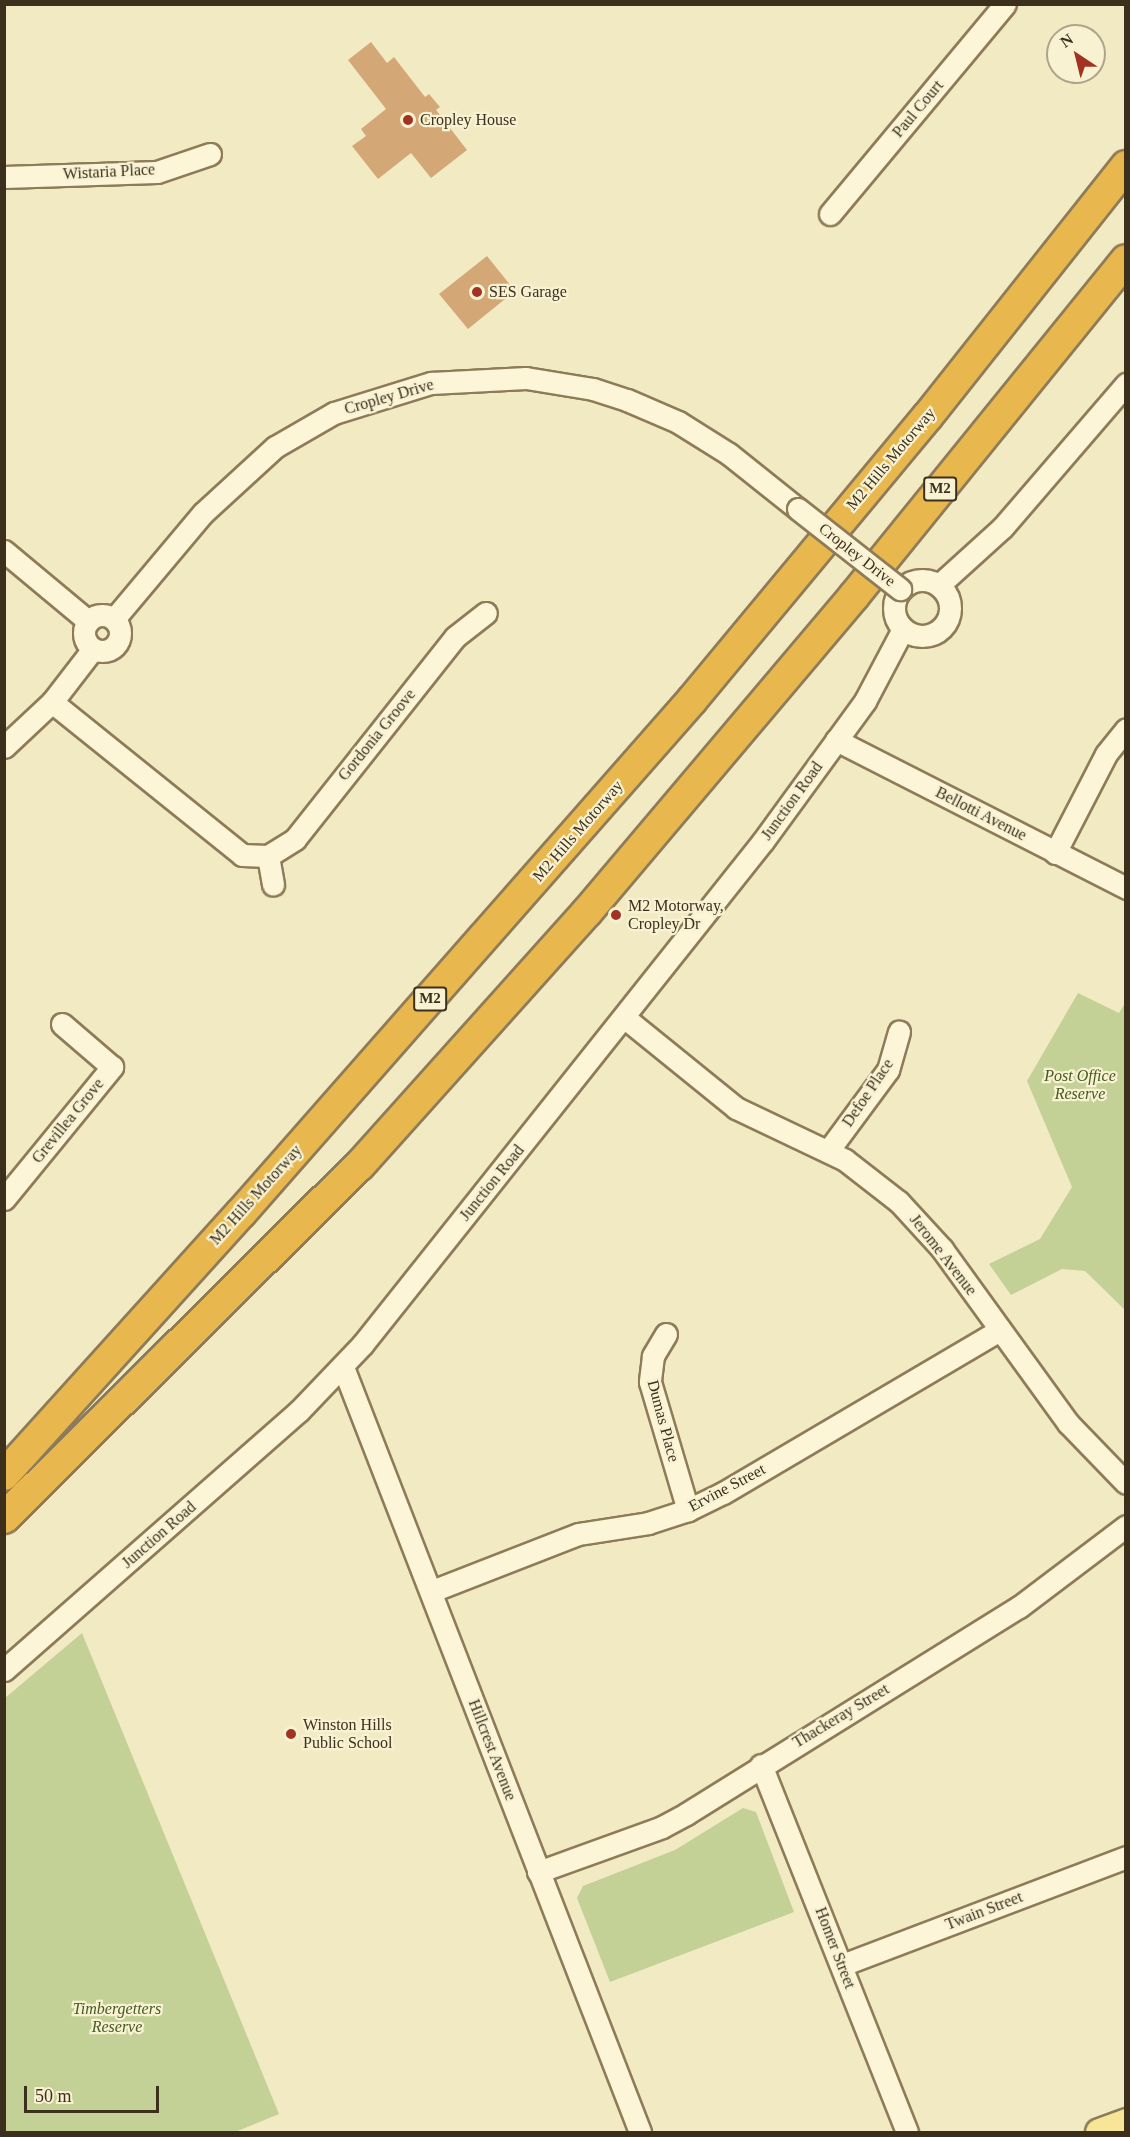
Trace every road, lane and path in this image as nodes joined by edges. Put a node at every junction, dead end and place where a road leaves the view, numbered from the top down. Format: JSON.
{"nodes":[{"id":1,"x":1003,"y":5,"type":"edge"},
{"id":2,"x":210,"y":154,"type":"dead end"},
{"id":3,"x":1125,"y":165,"type":"edge"},
{"id":4,"x":4,"y":177,"type":"edge"},
{"id":5,"x":830,"y":214,"type":"dead end"},
{"id":6,"x":1125,"y":260,"type":"edge"},
{"id":7,"x":1125,"y":384,"type":"edge"},
{"id":8,"x":4,"y":551,"type":"edge"},
{"id":9,"x":939,"y":585,"type":"junction"},
{"id":10,"x":900,"y":589,"type":"junction"},
{"id":11,"x":486,"y":613,"type":"dead end"},
{"id":12,"x":114,"y":619,"type":"junction"},
{"id":13,"x":88,"y":621,"type":"junction"},
{"id":14,"x":903,"y":629,"type":"junction"},
{"id":15,"x":93,"y":649,"type":"junction"},
{"id":16,"x":52,"y":702,"type":"junction"},
{"id":17,"x":1125,"y":729,"type":"edge"},
{"id":18,"x":836,"y":740,"type":"junction"},
{"id":19,"x":4,"y":747,"type":"edge"},
{"id":20,"x":1055,"y":853,"type":"junction"},
{"id":21,"x":268,"y":856,"type":"junction"},
{"id":22,"x":273,"y":885,"type":"dead end"},
{"id":23,"x":1125,"y":888,"type":"edge"},
{"id":24,"x":625,"y":1018,"type":"junction"},
{"id":25,"x":62,"y":1024,"type":"dead end"},
{"id":26,"x":899,"y":1032,"type":"dead end"},
{"id":27,"x":828,"y":1151,"type":"junction"},
{"id":28,"x":4,"y":1199,"type":"edge"},
{"id":29,"x":1000,"y":1330,"type":"junction"},
{"id":30,"x":666,"y":1334,"type":"dead end"},
{"id":31,"x":343,"y":1367,"type":"junction"},
{"id":32,"x":4,"y":1475,"type":"edge"},
{"id":33,"x":1125,"y":1483,"type":"edge"},
{"id":34,"x":688,"y":1510,"type":"junction"},
{"id":35,"x":4,"y":1518,"type":"edge"},
{"id":36,"x":1125,"y":1526,"type":"edge"},
{"id":37,"x":432,"y":1591,"type":"junction"},
{"id":38,"x":4,"y":1670,"type":"edge"},
{"id":39,"x":761,"y":1765,"type":"junction"},
{"id":40,"x":1125,"y":1857,"type":"edge"},
{"id":41,"x":538,"y":1872,"type":"junction"},
{"id":42,"x":842,"y":1965,"type":"junction"},
{"id":43,"x":1125,"y":2122,"type":"edge"},
{"id":44,"x":640,"y":2133,"type":"edge"},
{"id":45,"x":907,"y":2133,"type":"edge"},
{"id":46,"x":1099,"y":2133,"type":"edge"}],
"edges":[{"from":1,"to":5,"type":"street","name":"Paul Court"},
{"from":2,"to":4,"type":"street","name":"Wistaria Place"},
{"from":3,"to":32,"type":"highway","name":"M2 Hills Motorway","number":"M2"},
{"from":6,"to":35,"type":"highway","number":"M2"},
{"from":7,"to":9,"type":"street"},
{"from":8,"to":13,"type":"street"},
{"from":9,"to":10,"type":"street"},
{"from":9,"to":14,"type":"street"},
{"from":10,"to":12,"type":"street","name":"Cropley Drive","bridge":true},
{"from":10,"to":14,"type":"street"},
{"from":11,"to":21,"type":"street","name":"Gordonia Groove"},
{"from":12,"to":13,"type":"street"},
{"from":12,"to":15,"type":"street"},
{"from":13,"to":15,"type":"street"},
{"from":14,"to":18,"type":"street","name":"Junction Road"},
{"from":15,"to":16,"type":"street"},
{"from":16,"to":19,"type":"street"},
{"from":16,"to":21,"type":"street"},
{"from":17,"to":20,"type":"street"},
{"from":18,"to":20,"type":"street","name":"Bellotti Avenue"},
{"from":18,"to":24,"type":"street","name":"Junction Road"},
{"from":20,"to":23,"type":"street","name":"Bellotti Avenue"},
{"from":21,"to":22,"type":"street"},
{"from":24,"to":27,"type":"street","name":"Jerome Avenue"},
{"from":24,"to":31,"type":"street","name":"Junction Road"},
{"from":25,"to":28,"type":"street","name":"Grevillea Grove"},
{"from":26,"to":27,"type":"street","name":"Defoe Place"},
{"from":27,"to":29,"type":"street","name":"Jerome Avenue"},
{"from":29,"to":33,"type":"street","name":"Jerome Avenue"},
{"from":29,"to":34,"type":"street","name":"Ervine Street"},
{"from":30,"to":34,"type":"street","name":"Dumas Place"},
{"from":31,"to":37,"type":"street","name":"Hillcrest Avenue"},
{"from":31,"to":38,"type":"street","name":"Junction Road"},
{"from":34,"to":37,"type":"street","name":"Ervine Street"},
{"from":36,"to":39,"type":"street","name":"Thackeray Street"},
{"from":37,"to":41,"type":"street","name":"Hillcrest Avenue"},
{"from":39,"to":41,"type":"street","name":"Thackeray Street"},
{"from":39,"to":42,"type":"street","name":"Homer Street"},
{"from":40,"to":42,"type":"street","name":"Twain Street"},
{"from":41,"to":44,"type":"street","name":"Hillcrest Avenue"},
{"from":42,"to":45,"type":"street","name":"Homer Street"},
{"from":43,"to":46,"type":"main road"}]}
